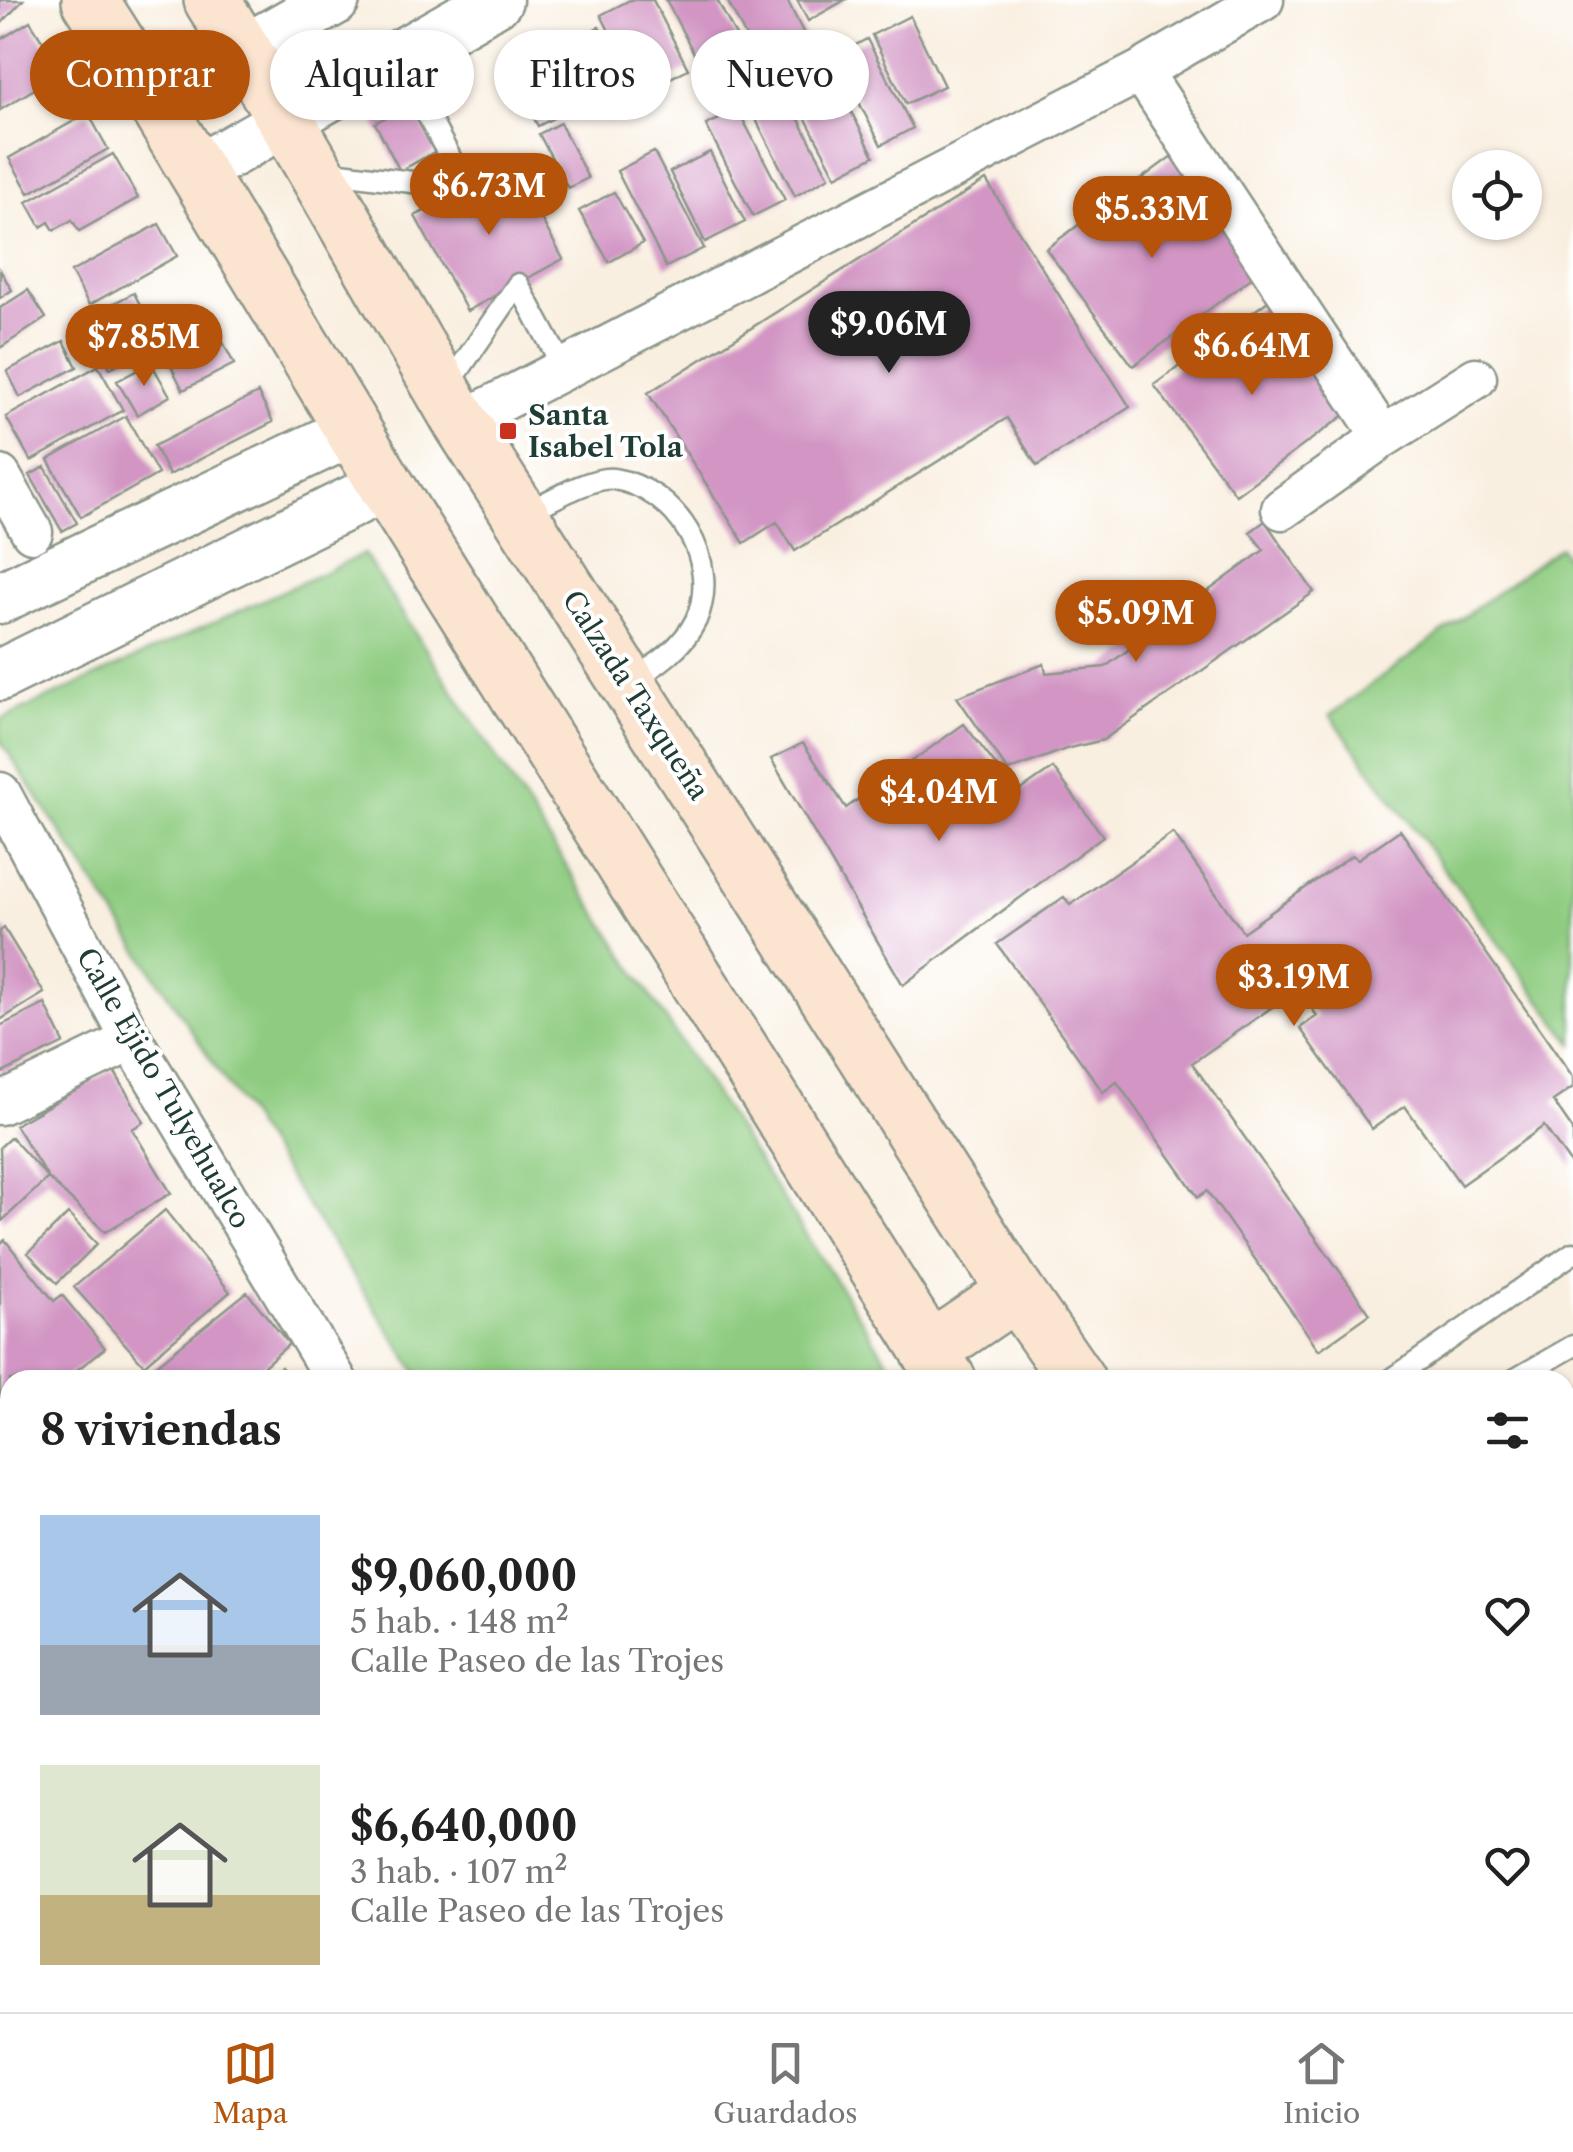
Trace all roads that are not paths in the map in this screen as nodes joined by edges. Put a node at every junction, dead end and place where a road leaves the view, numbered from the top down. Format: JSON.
{"nodes":[{"id":1,"x":90,"y":0,"type":"edge"},
{"id":2,"x":212,"y":0,"type":"edge"},
{"id":3,"x":334,"y":0,"type":"edge"},
{"id":4,"x":497,"y":0,"type":"edge"},
{"id":5,"x":1264,"y":0,"type":"edge"},
{"id":6,"x":109,"y":30,"type":"edge"},
{"id":7,"x":231,"y":30,"type":"edge"},
{"id":8,"x":445,"y":30,"type":"edge"},
{"id":9,"x":250,"y":47,"type":"edge"},
{"id":10,"x":250,"y":60,"type":"edge"},
{"id":11,"x":1141,"y":71,"type":"junction"},
{"id":12,"x":270,"y":93,"type":"edge"},
{"id":13,"x":166,"y":120,"type":"edge"},
{"id":14,"x":286,"y":120,"type":"joint"},
{"id":15,"x":430,"y":120,"type":"edge"},
{"id":16,"x":314,"y":169,"type":"junction"},
{"id":17,"x":197,"y":171,"type":"junction"},
{"id":18,"x":564,"y":369,"type":"junction"},
{"id":19,"x":1476,"y":378,"type":"dead end"},
{"id":20,"x":452,"y":407,"type":"junction"},
{"id":21,"x":353,"y":430,"type":"junction"},
{"id":22,"x":1383,"y":438,"type":"junction"},
{"id":23,"x":0,"y":476,"type":"edge"},
{"id":24,"x":386,"y":485,"type":"junction"},
{"id":25,"x":1282,"y":509,"type":"dead end"},
{"id":26,"x":521,"y":515,"type":"junction"},
{"id":27,"x":32,"y":532,"type":"dead end"},
{"id":28,"x":0,"y":598,"type":"edge"},
{"id":29,"x":0,"y":675,"type":"edge"},
{"id":30,"x":627,"y":684,"type":"junction"},
{"id":31,"x":0,"y":792,"type":"edge"},
{"id":32,"x":132,"y":1040,"type":"junction"},
{"id":33,"x":0,"y":1104,"type":"edge"},
{"id":34,"x":1573,"y":1252,"type":"edge"},
{"id":35,"x":1016,"y":1292,"type":"junction"},
{"id":36,"x":1573,"y":1346,"type":"edge"},
{"id":37,"x":938,"y":1366,"type":"edge"},
{"id":38,"x":330,"y":1370,"type":"edge"},
{"id":39,"x":1069,"y":1370,"type":"edge"},
{"id":40,"x":1405,"y":1370,"type":"edge"},
{"id":41,"x":1531,"y":1370,"type":"edge"}],
"edges":[{"from":1,"to":6,"type":"main road"},
{"from":2,"to":7,"type":"main road","name":"Calzada Taxqueña"},
{"from":3,"to":9,"type":"street"},
{"from":4,"to":8,"type":"street"},
{"from":5,"to":11,"type":"street"},
{"from":10,"to":12,"type":"main road","name":"Calzada Taxqueña"},
{"from":11,"to":18,"type":"street"},
{"from":11,"to":22,"type":"street"},
{"from":13,"to":17,"type":"main road"},
{"from":14,"to":16,"type":"main road","name":"Calzada Taxqueña"},
{"from":14,"to":17,"type":"street"},
{"from":15,"to":16,"type":"lane"},
{"from":16,"to":20,"type":"main road","name":"Calzada Taxqueña"},
{"from":17,"to":21,"type":"main road"},
{"from":18,"to":20,"type":"street"},
{"from":18,"to":20,"type":"lane"},
{"from":19,"to":22,"type":"street"},
{"from":20,"to":26,"type":"main road","name":"Calzada Taxqueña"},
{"from":21,"to":24,"type":"main road"},
{"from":21,"to":28,"type":"street"},
{"from":22,"to":25,"type":"street"},
{"from":23,"to":27,"type":"street"},
{"from":24,"to":29,"type":"street"},
{"from":24,"to":37,"type":"main road"},
{"from":26,"to":30,"type":"main road","name":"Calzada Taxqueña"},
{"from":26,"to":30,"type":"lane"},
{"from":30,"to":35,"type":"main road","name":"Calzada Taxqueña"},
{"from":31,"to":32,"type":"street","name":"Calle Ejido Tulyehualco"},
{"from":32,"to":33,"type":"street"},
{"from":32,"to":38,"type":"street","name":"Calle Ejido Tulyehualco"},
{"from":34,"to":40,"type":"lane"},
{"from":35,"to":37,"type":"main road"},
{"from":35,"to":39,"type":"main road","name":"Calzada Taxqueña"},
{"from":36,"to":41,"type":"lane"}]}
